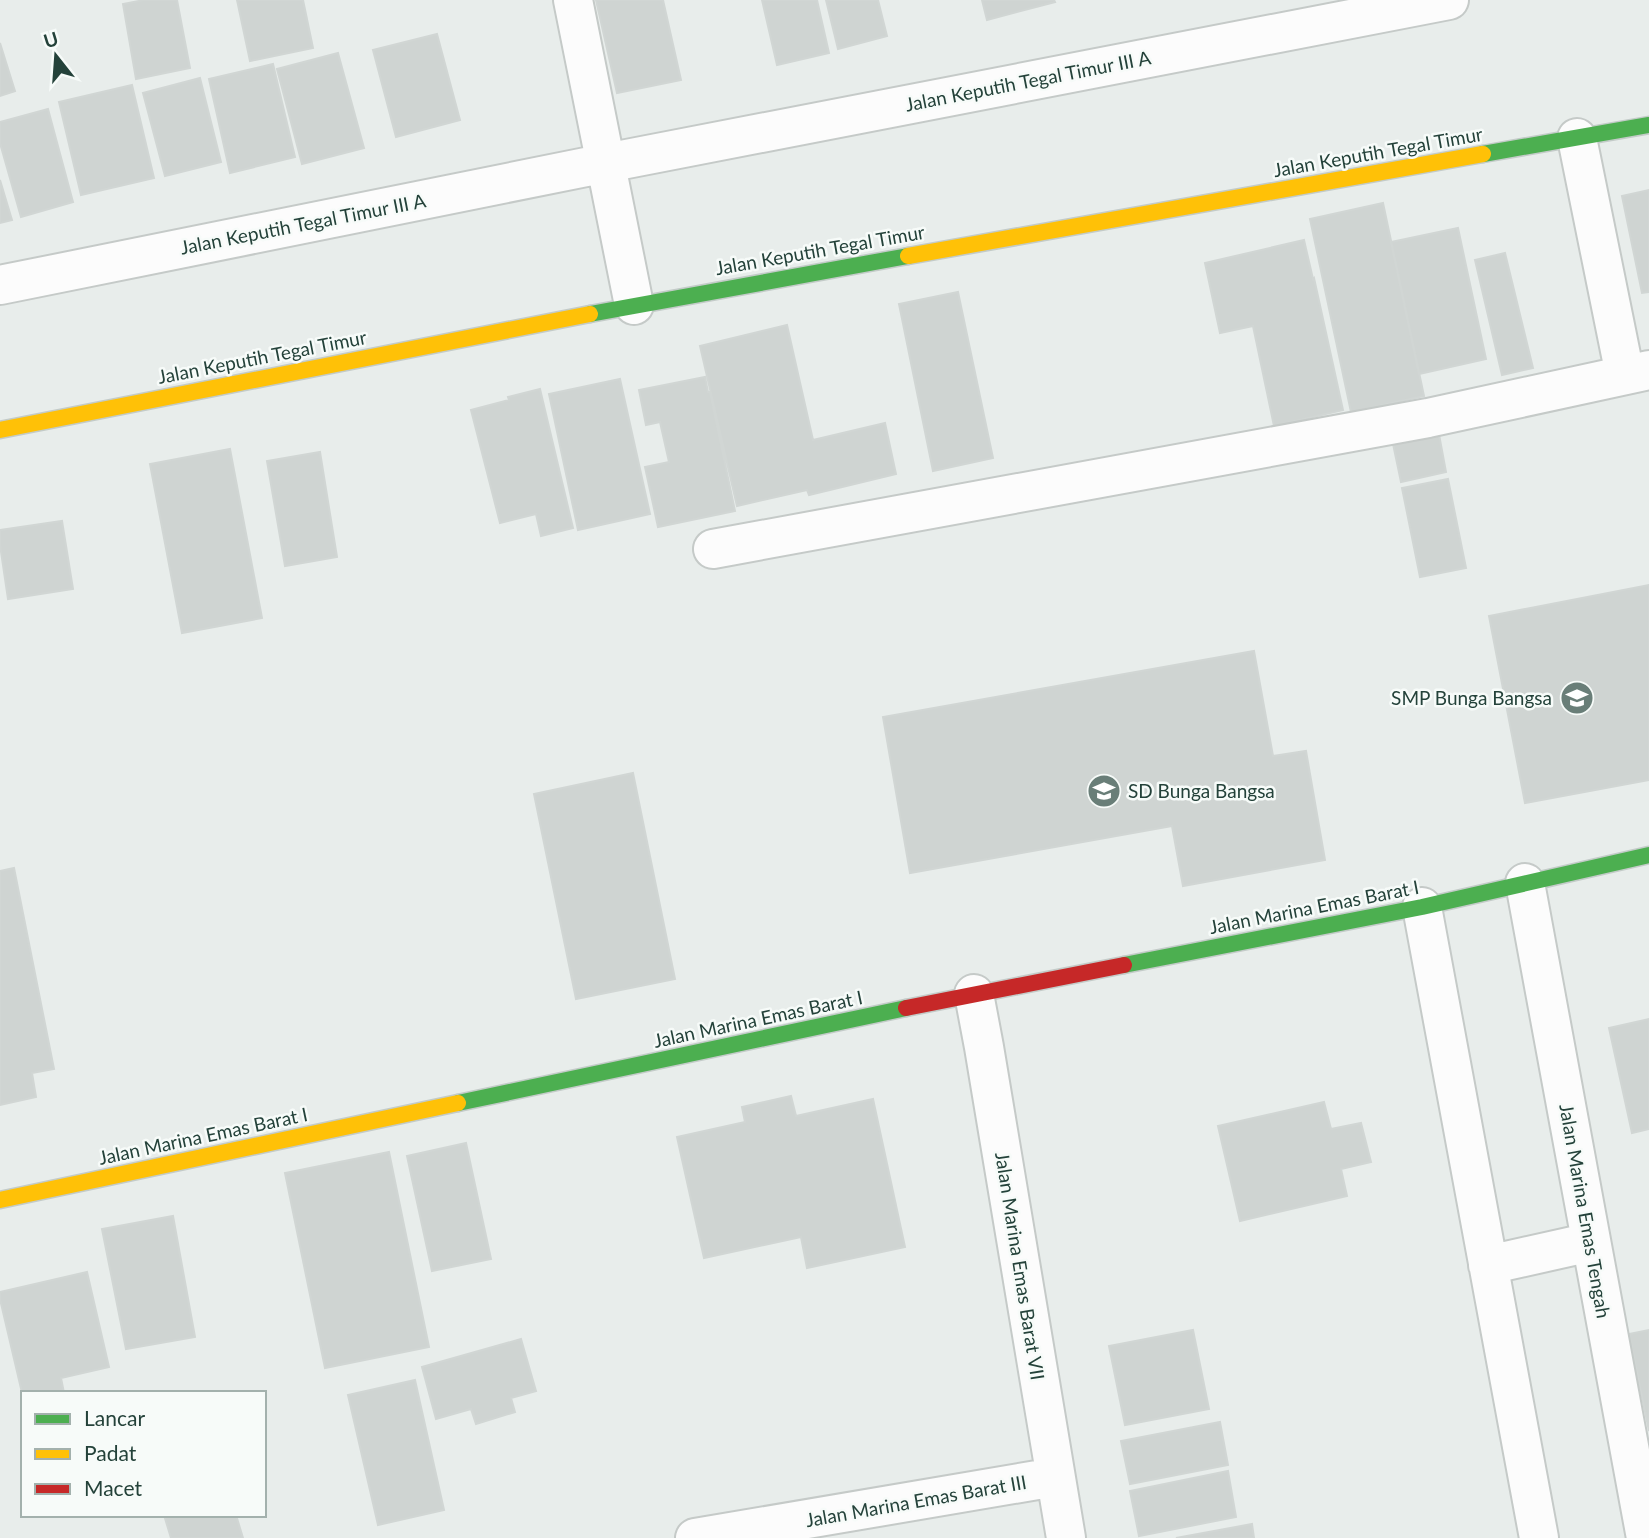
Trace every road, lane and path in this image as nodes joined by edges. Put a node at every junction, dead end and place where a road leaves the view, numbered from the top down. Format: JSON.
{"nodes":[{"id":1,"x":573,"y":0,"type":"edge"},
{"id":2,"x":1449,"y":0,"type":"edge"},
{"id":3,"x":1649,"y":125,"type":"edge"},
{"id":4,"x":1577,"y":138,"type":"junction"},
{"id":5,"x":606,"y":163,"type":"junction"},
{"id":6,"x":0,"y":285,"type":"edge"},
{"id":7,"x":634,"y":304,"type":"junction"},
{"id":8,"x":1637,"y":372,"type":"edge"},
{"id":9,"x":0,"y":430,"type":"edge"},
{"id":10,"x":713,"y":549,"type":"dead end"},
{"id":11,"x":1649,"y":855,"type":"edge"},
{"id":12,"x":1525,"y":883,"type":"junction"},
{"id":13,"x":1422,"y":907,"type":"junction"},
{"id":14,"x":974,"y":994,"type":"junction"},
{"id":15,"x":0,"y":1200,"type":"edge"},
{"id":16,"x":1591,"y":1242,"type":"junction"},
{"id":17,"x":1488,"y":1265,"type":"junction"},
{"id":18,"x":1055,"y":1477,"type":"junction"},
{"id":19,"x":695,"y":1538,"type":"edge"},
{"id":20,"x":1066,"y":1538,"type":"edge"},
{"id":21,"x":1539,"y":1538,"type":"edge"},
{"id":22,"x":1646,"y":1538,"type":"edge"}],
"edges":[{"from":1,"to":5,"type":"street"},
{"from":2,"to":5,"type":"street","name":"Jalan Keputih Tegal Timur III A"},
{"from":3,"to":4,"type":"street","name":"Jalan Keputih Tegal Timur"},
{"from":4,"to":7,"type":"street","name":"Jalan Keputih Tegal Timur"},
{"from":4,"to":8,"type":"street"},
{"from":5,"to":6,"type":"street","name":"Jalan Keputih Tegal Timur III A"},
{"from":5,"to":7,"type":"street"},
{"from":7,"to":9,"type":"street","name":"Jalan Keputih Tegal Timur"},
{"from":8,"to":10,"type":"street"},
{"from":11,"to":12,"type":"street","name":"Jalan Marina Emas Barat I"},
{"from":12,"to":13,"type":"street","name":"Jalan Marina Emas Barat I"},
{"from":12,"to":16,"type":"street","name":"Jalan Marina Emas Tengah"},
{"from":13,"to":14,"type":"street","name":"Jalan Marina Emas Barat I"},
{"from":13,"to":17,"type":"street"},
{"from":14,"to":15,"type":"street","name":"Jalan Marina Emas Barat I"},
{"from":14,"to":18,"type":"street","name":"Jalan Marina Emas Barat VII"},
{"from":16,"to":17,"type":"street"},
{"from":16,"to":22,"type":"street","name":"Jalan Marina Emas Tengah"},
{"from":17,"to":21,"type":"street"},
{"from":18,"to":19,"type":"street","name":"Jalan Marina Emas Barat III"},
{"from":18,"to":20,"type":"street","name":"Jalan Marina Emas Barat VII"}]}
